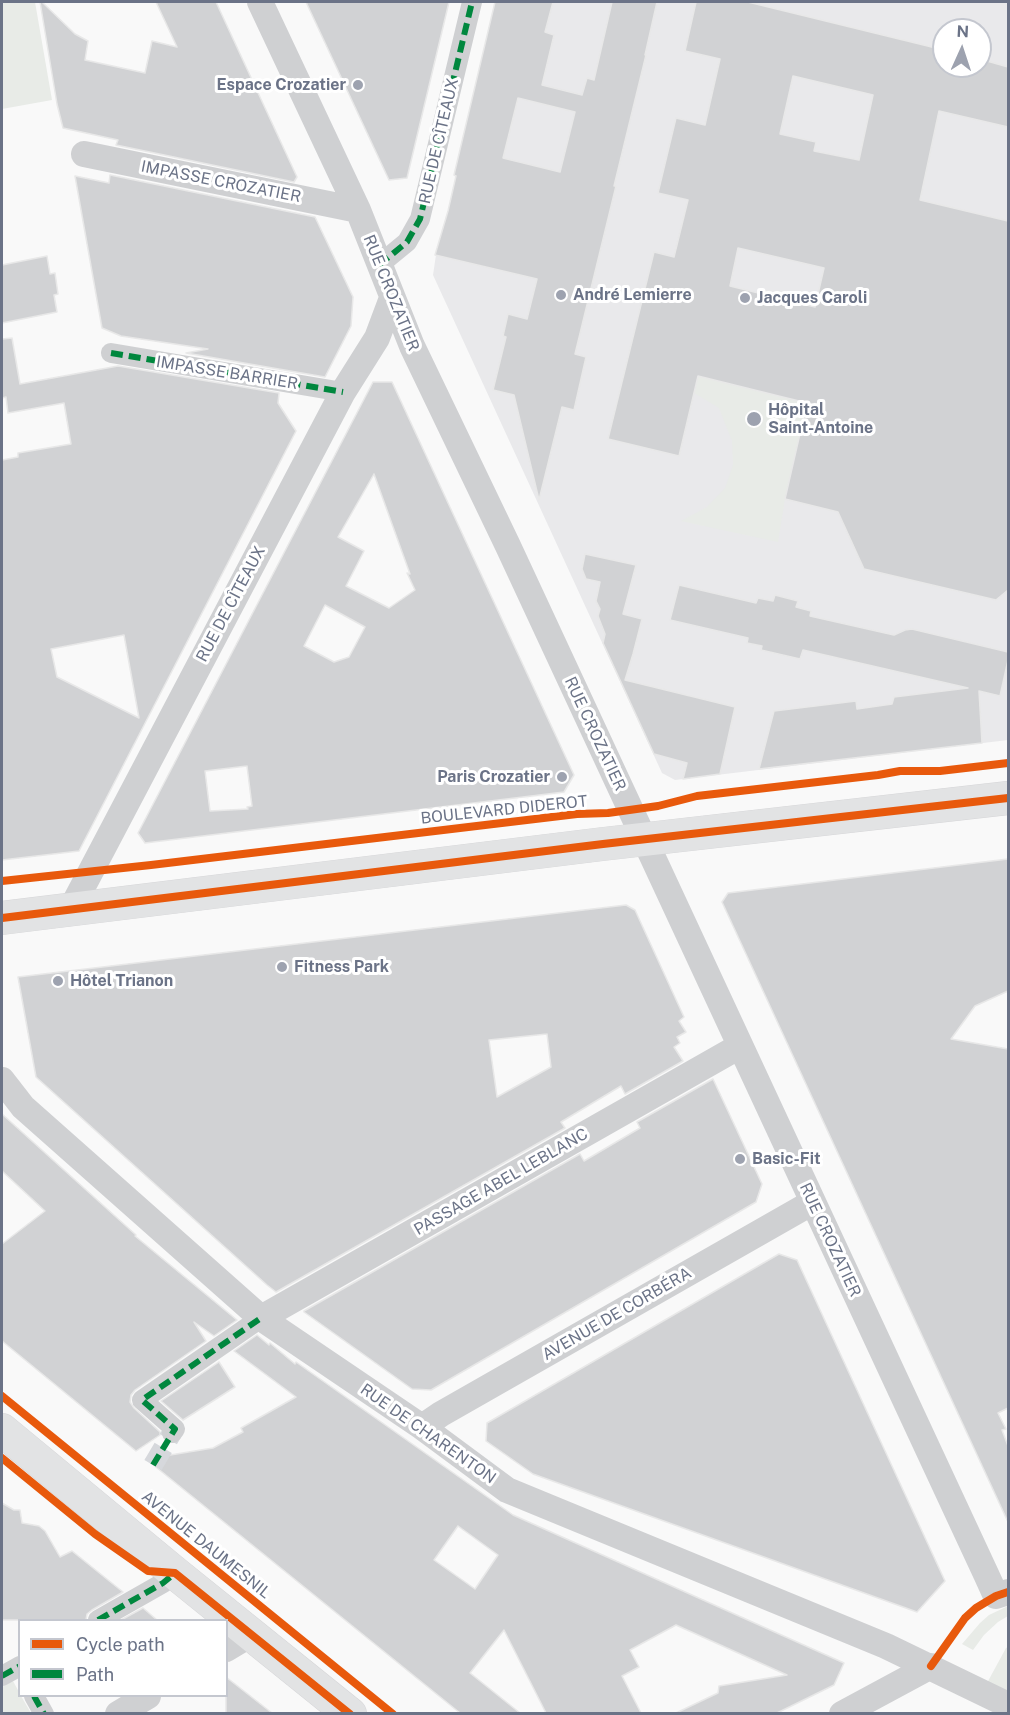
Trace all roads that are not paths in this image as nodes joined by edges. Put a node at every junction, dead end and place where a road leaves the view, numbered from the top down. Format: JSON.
{"nodes":[{"id":1,"x":260,"y":2,"type":"edge"},
{"id":2,"x":472,"y":2,"type":"edge"},
{"id":3,"x":84,"y":154,"type":"dead end"},
{"id":4,"x":358,"y":210,"type":"junction"},
{"id":5,"x":380,"y":265,"type":"junction"},
{"id":6,"x":392,"y":298,"type":"junction"},
{"id":7,"x":111,"y":353,"type":"dead end"},
{"id":8,"x":343,"y":392,"type":"junction"},
{"id":9,"x":1008,"y":798,"type":"edge"},
{"id":10,"x":645,"y":841,"type":"junction"},
{"id":11,"x":70,"y":909,"type":"junction"},
{"id":12,"x":2,"y":918,"type":"edge"},
{"id":13,"x":740,"y":1046,"type":"junction"},
{"id":14,"x":2,"y":1080,"type":"edge"},
{"id":15,"x":813,"y":1202,"type":"junction"},
{"id":16,"x":261,"y":1318,"type":"junction"},
{"id":17,"x":422,"y":1427,"type":"junction"},
{"id":18,"x":2,"y":1430,"type":"edge"},
{"id":19,"x":172,"y":1433,"type":"dead end"},
{"id":20,"x":175,"y":1573,"type":"junction"},
{"id":21,"x":1002,"y":1594,"type":"edge"},
{"id":22,"x":100,"y":1619,"type":"edge"},
{"id":23,"x":218,"y":1619,"type":"edge"},
{"id":24,"x":228,"y":1630,"type":"edge"},
{"id":25,"x":239,"y":1642,"type":"edge"},
{"id":26,"x":931,"y":1666,"type":"junction"},
{"id":27,"x":35,"y":1697,"type":"edge"},
{"id":28,"x":145,"y":1697,"type":"edge"},
{"id":29,"x":1008,"y":1705,"type":"edge"},
{"id":30,"x":44,"y":1713,"type":"edge"},
{"id":31,"x":118,"y":1713,"type":"edge"},
{"id":32,"x":350,"y":1713,"type":"edge"},
{"id":33,"x":842,"y":1713,"type":"edge"}],
"edges":[{"from":1,"to":4,"type":"street","name":"RUE CROZATIER"},
{"from":2,"to":5,"type":"street","name":"RUE DE CÎTEAUX"},
{"from":3,"to":4,"type":"street","name":"IMPASSE CROZATIER"},
{"from":4,"to":5,"type":"street","name":"RUE CROZATIER"},
{"from":5,"to":6,"type":"street","name":"RUE CROZATIER"},
{"from":6,"to":8,"type":"street","name":"RUE DE CÎTEAUX"},
{"from":6,"to":10,"type":"street","name":"RUE CROZATIER"},
{"from":7,"to":8,"type":"street","name":"IMPASSE BARRIER"},
{"from":8,"to":11,"type":"street","name":"RUE DE CÎTEAUX"},
{"from":9,"to":10,"type":"main road"},
{"from":10,"to":11,"type":"main road"},
{"from":10,"to":13,"type":"street","name":"RUE CROZATIER"},
{"from":11,"to":12,"type":"main road"},
{"from":13,"to":15,"type":"street","name":"RUE CROZATIER"},
{"from":13,"to":16,"type":"street","name":"PASSAGE ABEL LEBLANC"},
{"from":14,"to":16,"type":"street","name":"RUE DE CHARENTON"},
{"from":15,"to":17,"type":"street","name":"AVENUE DE CORBÉRA"},
{"from":15,"to":21,"type":"street","name":"RUE CROZATIER"},
{"from":16,"to":17,"type":"street","name":"RUE DE CHARENTON"},
{"from":16,"to":19,"type":"street"},
{"from":17,"to":26,"type":"street","name":"RUE DE CHARENTON"},
{"from":18,"to":20,"type":"main road"},
{"from":20,"to":22,"type":"street"},
{"from":20,"to":23,"type":"main road"},
{"from":24,"to":25,"type":"main road"},
{"from":25,"to":32,"type":"main road"},
{"from":26,"to":29,"type":"street","name":"RUE DE CHARENTON"},
{"from":26,"to":33,"type":"street"},
{"from":27,"to":30,"type":"street"},
{"from":28,"to":31,"type":"street"}]}
